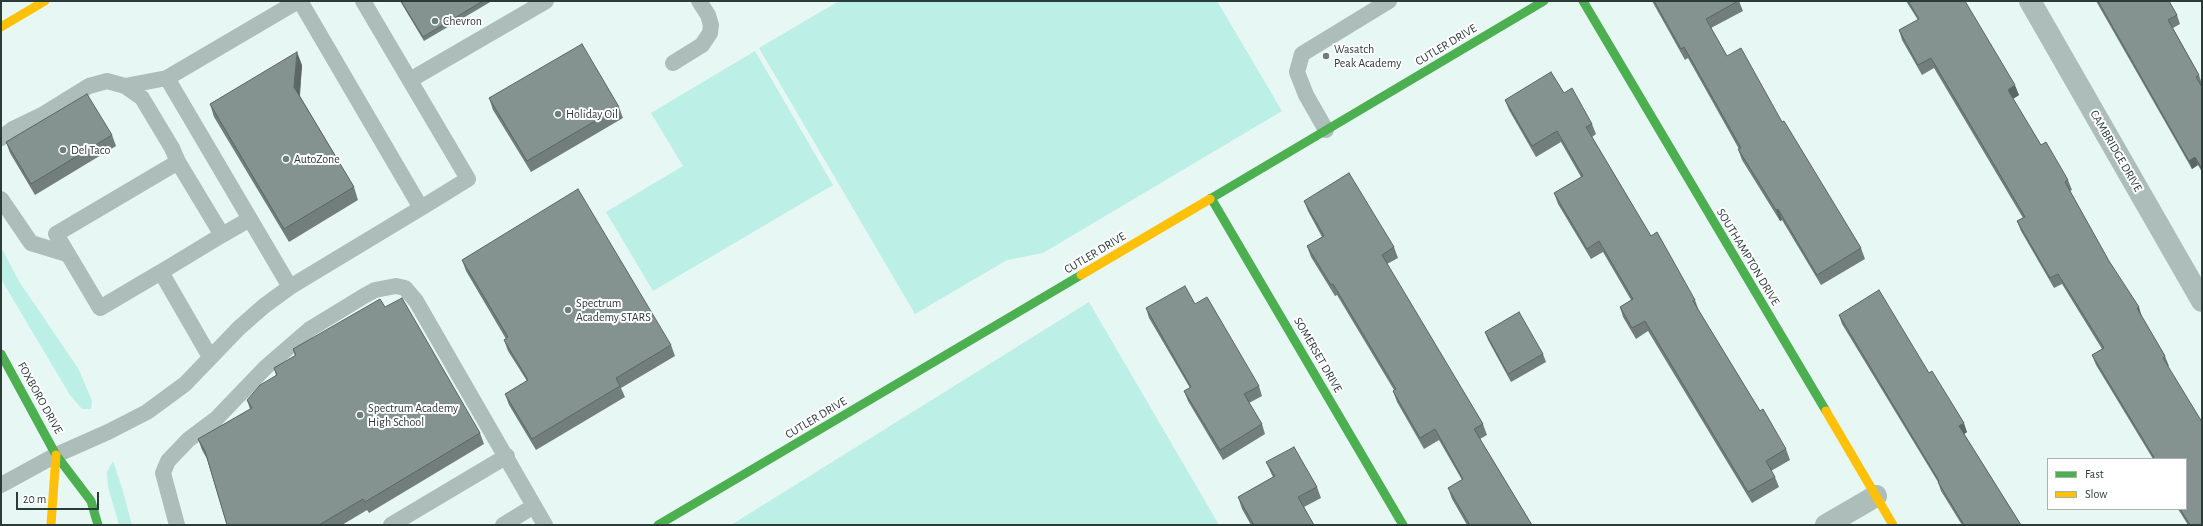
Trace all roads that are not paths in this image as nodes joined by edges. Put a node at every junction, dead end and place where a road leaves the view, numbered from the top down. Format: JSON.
{"nodes":[{"id":1,"x":45,"y":1,"type":"edge"},
{"id":2,"x":299,"y":1,"type":"edge"},
{"id":3,"x":364,"y":1,"type":"edge"},
{"id":4,"x":546,"y":1,"type":"edge"},
{"id":5,"x":699,"y":1,"type":"edge"},
{"id":6,"x":1389,"y":1,"type":"edge"},
{"id":7,"x":1544,"y":1,"type":"edge"},
{"id":8,"x":1583,"y":1,"type":"edge"},
{"id":9,"x":2030,"y":1,"type":"edge"},
{"id":10,"x":1,"y":27,"type":"edge"},
{"id":11,"x":673,"y":63,"type":"dead end"},
{"id":12,"x":168,"y":78,"type":"junction"},
{"id":13,"x":410,"y":80,"type":"junction"},
{"id":14,"x":125,"y":86,"type":"junction"},
{"id":15,"x":1326,"y":130,"type":"junction"},
{"id":16,"x":1,"y":138,"type":"edge"},
{"id":17,"x":178,"y":162,"type":"junction"},
{"id":18,"x":1211,"y":198,"type":"junction"},
{"id":19,"x":1,"y":199,"type":"edge"},
{"id":20,"x":421,"y":208,"type":"junction"},
{"id":21,"x":250,"y":219,"type":"junction"},
{"id":22,"x":222,"y":235,"type":"junction"},
{"id":23,"x":67,"y":254,"type":"junction"},
{"id":24,"x":161,"y":272,"type":"junction"},
{"id":25,"x":290,"y":287,"type":"junction"},
{"id":26,"x":2202,"y":302,"type":"edge"},
{"id":27,"x":1,"y":354,"type":"edge"},
{"id":28,"x":210,"y":357,"type":"junction"},
{"id":29,"x":56,"y":455,"type":"junction"},
{"id":30,"x":507,"y":456,"type":"junction"},
{"id":31,"x":1,"y":485,"type":"edge"},
{"id":32,"x":1876,"y":496,"type":"junction"},
{"id":33,"x":534,"y":506,"type":"junction"},
{"id":34,"x":51,"y":525,"type":"edge"},
{"id":35,"x":98,"y":525,"type":"edge"},
{"id":36,"x":177,"y":525,"type":"edge"},
{"id":37,"x":392,"y":525,"type":"edge"},
{"id":38,"x":503,"y":525,"type":"edge"},
{"id":39,"x":545,"y":525,"type":"edge"},
{"id":40,"x":658,"y":525,"type":"edge"},
{"id":41,"x":1404,"y":525,"type":"edge"},
{"id":42,"x":1826,"y":525,"type":"edge"},
{"id":43,"x":1893,"y":525,"type":"edge"}],
"edges":[{"from":1,"to":10,"type":"street"},
{"from":2,"to":12,"type":"lane"},
{"from":2,"to":20,"type":"lane"},
{"from":3,"to":13,"type":"lane"},
{"from":4,"to":13,"type":"lane"},
{"from":5,"to":11,"type":"lane"},
{"from":6,"to":15,"type":"lane"},
{"from":7,"to":15,"type":"street","name":"CUTLER DRIVE"},
{"from":8,"to":32,"type":"street","name":"SOUTHAMPTON DRIVE"},
{"from":9,"to":26,"type":"street","name":"CAMBRIDGE DRIVE"},
{"from":12,"to":14,"type":"lane"},
{"from":12,"to":21,"type":"lane"},
{"from":13,"to":20,"type":"lane"},
{"from":14,"to":16,"type":"lane"},
{"from":14,"to":17,"type":"lane"},
{"from":15,"to":18,"type":"street","name":"CUTLER DRIVE"},
{"from":17,"to":22,"type":"lane"},
{"from":17,"to":23,"type":"lane"},
{"from":18,"to":40,"type":"street","name":"CUTLER DRIVE"},
{"from":18,"to":41,"type":"street","name":"SOMERSET DRIVE"},
{"from":19,"to":23,"type":"lane"},
{"from":20,"to":25,"type":"lane"},
{"from":21,"to":22,"type":"lane"},
{"from":21,"to":25,"type":"lane"},
{"from":22,"to":24,"type":"lane"},
{"from":23,"to":24,"type":"lane"},
{"from":24,"to":28,"type":"lane"},
{"from":25,"to":28,"type":"lane"},
{"from":27,"to":29,"type":"street","name":"FOXBORO DRIVE"},
{"from":28,"to":29,"type":"lane"},
{"from":29,"to":31,"type":"lane"},
{"from":29,"to":34,"type":"street"},
{"from":29,"to":35,"type":"street","name":"FOXBORO DRIVE"},
{"from":30,"to":33,"type":"lane"},
{"from":30,"to":36,"type":"lane"},
{"from":30,"to":37,"type":"lane"},
{"from":32,"to":42,"type":"street"},
{"from":32,"to":43,"type":"street","name":"SOUTHAMPTON DRIVE"},
{"from":33,"to":38,"type":"lane"},
{"from":33,"to":39,"type":"lane"}]}
